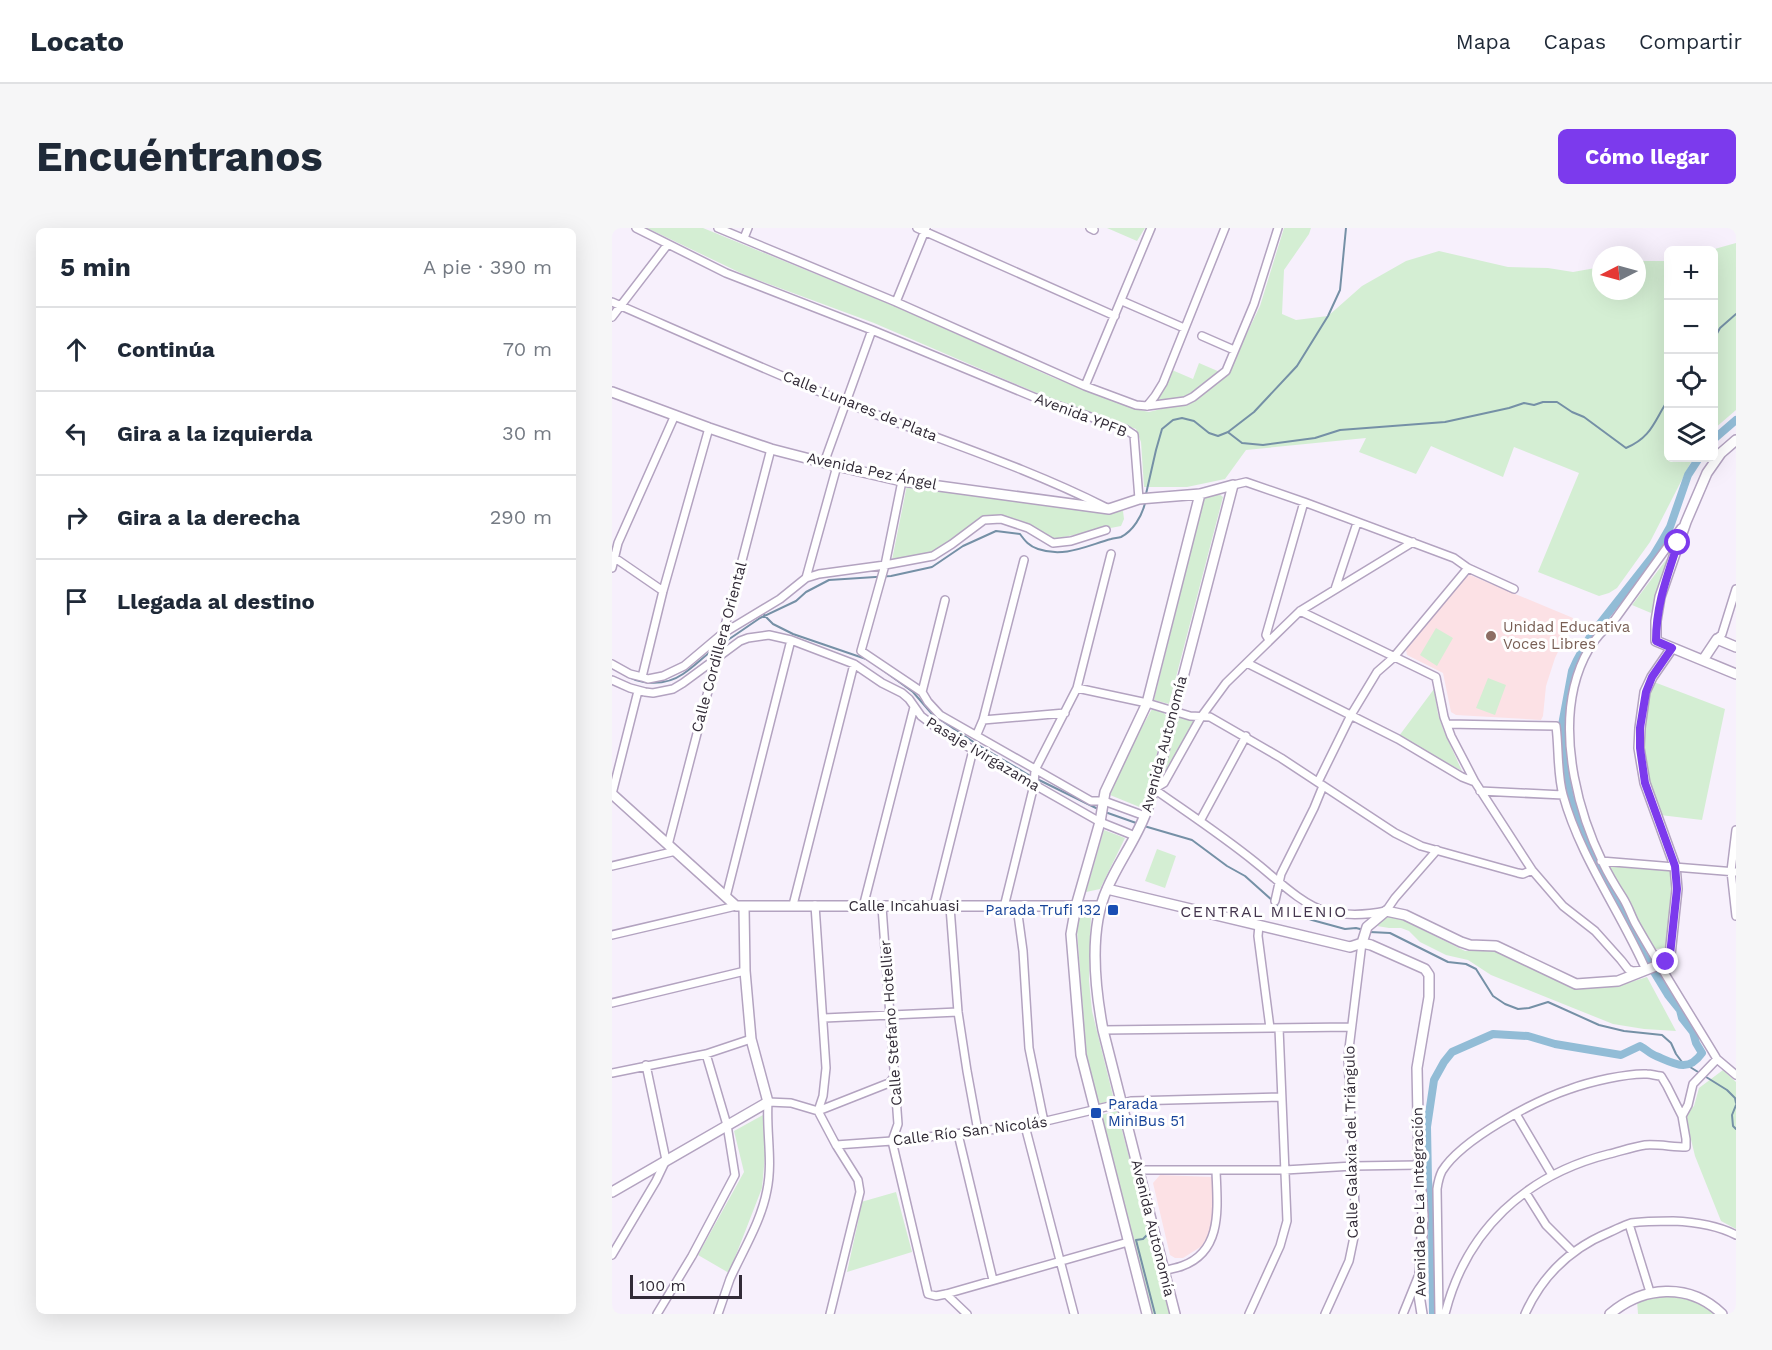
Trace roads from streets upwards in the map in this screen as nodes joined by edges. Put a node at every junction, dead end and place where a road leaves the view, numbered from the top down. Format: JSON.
{"nodes":[{"id":1,"x":636,"y":228,"type":"edge"},
{"id":2,"x":718,"y":228,"type":"edge"},
{"id":3,"x":740,"y":228,"type":"edge"},
{"id":4,"x":748,"y":228,"type":"edge"},
{"id":5,"x":917,"y":228,"type":"edge"},
{"id":6,"x":1151,"y":228,"type":"edge"},
{"id":7,"x":1225,"y":228,"type":"edge"},
{"id":8,"x":1278,"y":228,"type":"edge"},
{"id":9,"x":926,"y":230,"type":"edge"},
{"id":10,"x":744,"y":238,"type":"junction"},
{"id":11,"x":668,"y":244,"type":"junction"},
{"id":12,"x":1122,"y":301,"type":"junction"},
{"id":13,"x":612,"y":302,"type":"edge"},
{"id":14,"x":896,"y":302,"type":"junction"},
{"id":15,"x":620,"y":305,"type":"junction"},
{"id":16,"x":612,"y":316,"type":"edge"},
{"id":17,"x":1115,"y":316,"type":"junction"},
{"id":18,"x":1184,"y":328,"type":"junction"},
{"id":19,"x":872,"y":330,"type":"junction"},
{"id":20,"x":1202,"y":336,"type":"dead end"},
{"id":21,"x":1234,"y":351,"type":"junction"},
{"id":22,"x":1085,"y":386,"type":"junction"},
{"id":23,"x":612,"y":392,"type":"edge"},
{"id":24,"x":847,"y":403,"type":"junction"},
{"id":25,"x":1147,"y":406,"type":"junction"},
{"id":26,"x":675,"y":415,"type":"junction"},
{"id":27,"x":709,"y":428,"type":"junction"},
{"id":28,"x":1736,"y":440,"type":"edge"},
{"id":29,"x":771,"y":449,"type":"junction"},
{"id":30,"x":824,"y":463,"type":"junction"},
{"id":31,"x":837,"y":466,"type":"junction"},
{"id":32,"x":902,"y":481,"type":"junction"},
{"id":33,"x":1233,"y":485,"type":"junction"},
{"id":34,"x":1200,"y":494,"type":"junction"},
{"id":35,"x":1144,"y":498,"type":"junction"},
{"id":36,"x":1304,"y":502,"type":"junction"},
{"id":37,"x":1109,"y":509,"type":"junction"},
{"id":38,"x":1686,"y":522,"type":"junction"},
{"id":39,"x":1357,"y":523,"type":"junction"},
{"id":40,"x":1106,"y":530,"type":"dead end"},
{"id":41,"x":1413,"y":542,"type":"junction"},
{"id":42,"x":1111,"y":554,"type":"dead end"},
{"id":43,"x":613,"y":557,"type":"edge"},
{"id":44,"x":1024,"y":560,"type":"dead end"},
{"id":45,"x":612,"y":568,"type":"edge"},
{"id":46,"x":1468,"y":568,"type":"junction"},
{"id":47,"x":883,"y":572,"type":"junction"},
{"id":48,"x":806,"y":578,"type":"junction"},
{"id":49,"x":1335,"y":589,"type":"junction"},
{"id":50,"x":1514,"y":589,"type":"dead end"},
{"id":51,"x":1736,"y":589,"type":"edge"},
{"id":52,"x":663,"y":591,"type":"junction"},
{"id":53,"x":945,"y":600,"type":"dead end"},
{"id":54,"x":1300,"y":611,"type":"junction"},
{"id":55,"x":721,"y":637,"type":"junction"},
{"id":56,"x":1717,"y":639,"type":"junction"},
{"id":57,"x":791,"y":640,"type":"junction"},
{"id":58,"x":1269,"y":640,"type":"junction"},
{"id":59,"x":1736,"y":647,"type":"edge"},
{"id":60,"x":1672,"y":648,"type":"junction"},
{"id":61,"x":1394,"y":657,"type":"junction"},
{"id":62,"x":716,"y":659,"type":"junction"},
{"id":63,"x":1703,"y":660,"type":"junction"},
{"id":64,"x":1247,"y":663,"type":"junction"},
{"id":65,"x":612,"y":664,"type":"edge"},
{"id":66,"x":854,"y":664,"type":"junction"},
{"id":67,"x":1736,"y":674,"type":"edge"},
{"id":68,"x":642,"y":677,"type":"junction"},
{"id":69,"x":612,"y":680,"type":"edge"},
{"id":70,"x":1077,"y":688,"type":"junction"},
{"id":71,"x":638,"y":691,"type":"junction"},
{"id":72,"x":922,"y":692,"type":"junction"},
{"id":73,"x":1148,"y":703,"type":"junction"},
{"id":74,"x":915,"y":707,"type":"junction"},
{"id":75,"x":1174,"y":710,"type":"junction"},
{"id":76,"x":1065,"y":713,"type":"junction"},
{"id":77,"x":1351,"y":715,"type":"junction"},
{"id":78,"x":1201,"y":717,"type":"junction"},
{"id":79,"x":983,"y":720,"type":"junction"},
{"id":80,"x":1447,"y":724,"type":"junction"},
{"id":81,"x":977,"y":734,"type":"junction"},
{"id":82,"x":1246,"y":736,"type":"junction"},
{"id":83,"x":973,"y":750,"type":"junction"},
{"id":84,"x":1035,"y":770,"type":"junction"},
{"id":85,"x":1475,"y":782,"type":"junction"},
{"id":86,"x":1320,"y":784,"type":"junction"},
{"id":87,"x":1034,"y":785,"type":"junction"},
{"id":88,"x":1154,"y":789,"type":"junction"},
{"id":89,"x":1480,"y":791,"type":"junction"},
{"id":90,"x":612,"y":794,"type":"edge"},
{"id":91,"x":1563,"y":795,"type":"junction"},
{"id":92,"x":1104,"y":801,"type":"junction"},
{"id":93,"x":1145,"y":816,"type":"junction"},
{"id":94,"x":1200,"y":821,"type":"junction"},
{"id":95,"x":1100,"y":822,"type":"junction"},
{"id":96,"x":1736,"y":830,"type":"edge"},
{"id":97,"x":1135,"y":836,"type":"junction"},
{"id":98,"x":672,"y":848,"type":"junction"},
{"id":99,"x":1437,"y":850,"type":"junction"},
{"id":100,"x":1601,"y":861,"type":"junction"},
{"id":101,"x":612,"y":866,"type":"edge"},
{"id":102,"x":1675,"y":866,"type":"junction"},
{"id":103,"x":1532,"y":870,"type":"junction"},
{"id":104,"x":1734,"y":871,"type":"edge"},
{"id":105,"x":1278,"y":882,"type":"junction"},
{"id":106,"x":1107,"y":889,"type":"junction"},
{"id":107,"x":726,"y":897,"type":"junction"},
{"id":108,"x":1275,"y":901,"type":"dead end"},
{"id":109,"x":793,"y":905,"type":"junction"},
{"id":110,"x":815,"y":905,"type":"junction"},
{"id":111,"x":740,"y":906,"type":"junction"},
{"id":112,"x":933,"y":906,"type":"junction"},
{"id":113,"x":1017,"y":906,"type":"junction"},
{"id":114,"x":1076,"y":906,"type":"junction"},
{"id":115,"x":1101,"y":906,"type":"junction"},
{"id":116,"x":863,"y":907,"type":"junction"},
{"id":117,"x":882,"y":907,"type":"junction"},
{"id":118,"x":950,"y":907,"type":"junction"},
{"id":119,"x":1004,"y":907,"type":"junction"},
{"id":120,"x":1386,"y":911,"type":"junction"},
{"id":121,"x":1736,"y":916,"type":"edge"},
{"id":122,"x":1259,"y":925,"type":"junction"},
{"id":123,"x":612,"y":935,"type":"edge"},
{"id":124,"x":1365,"y":935,"type":"junction"},
{"id":125,"x":1653,"y":967,"type":"junction"},
{"id":126,"x":746,"y":971,"type":"junction"},
{"id":127,"x":612,"y":1002,"type":"edge"},
{"id":128,"x":958,"y":1012,"type":"junction"},
{"id":129,"x":891,"y":1015,"type":"junction"},
{"id":130,"x":824,"y":1018,"type":"junction"},
{"id":131,"x":1351,"y":1027,"type":"junction"},
{"id":132,"x":1270,"y":1028,"type":"junction"},
{"id":133,"x":1280,"y":1028,"type":"junction"},
{"id":134,"x":1103,"y":1030,"type":"junction"},
{"id":135,"x":751,"y":1040,"type":"junction"},
{"id":136,"x":706,"y":1054,"type":"junction"},
{"id":137,"x":1717,"y":1059,"type":"junction"},
{"id":138,"x":646,"y":1065,"type":"junction"},
{"id":139,"x":612,"y":1073,"type":"edge"},
{"id":140,"x":895,"y":1073,"type":"junction"},
{"id":141,"x":1736,"y":1075,"type":"edge"},
{"id":142,"x":1281,"y":1097,"type":"junction"},
{"id":143,"x":768,"y":1102,"type":"junction"},
{"id":144,"x":1121,"y":1103,"type":"junction"},
{"id":145,"x":818,"y":1111,"type":"junction"},
{"id":146,"x":1094,"y":1111,"type":"junction"},
{"id":147,"x":1516,"y":1114,"type":"junction"},
{"id":148,"x":1682,"y":1116,"type":"junction"},
{"id":149,"x":1044,"y":1122,"type":"junction"},
{"id":150,"x":727,"y":1125,"type":"junction"},
{"id":151,"x":1025,"y":1126,"type":"junction"},
{"id":152,"x":978,"y":1131,"type":"junction"},
{"id":153,"x":958,"y":1134,"type":"junction"},
{"id":154,"x":892,"y":1141,"type":"junction"},
{"id":155,"x":836,"y":1145,"type":"junction"},
{"id":156,"x":666,"y":1160,"type":"junction"},
{"id":157,"x":1419,"y":1165,"type":"junction"},
{"id":158,"x":1353,"y":1166,"type":"junction"},
{"id":159,"x":1138,"y":1170,"type":"junction"},
{"id":160,"x":1216,"y":1170,"type":"junction"},
{"id":161,"x":1284,"y":1170,"type":"junction"},
{"id":162,"x":1552,"y":1175,"type":"junction"},
{"id":163,"x":612,"y":1192,"type":"edge"},
{"id":164,"x":1526,"y":1192,"type":"junction"},
{"id":165,"x":1629,"y":1224,"type":"junction"},
{"id":166,"x":1736,"y":1235,"type":"edge"},
{"id":167,"x":1128,"y":1242,"type":"junction"},
{"id":168,"x":1573,"y":1252,"type":"junction"},
{"id":169,"x":612,"y":1255,"type":"edge"},
{"id":170,"x":1060,"y":1261,"type":"junction"},
{"id":171,"x":1164,"y":1270,"type":"junction"},
{"id":172,"x":1420,"y":1272,"type":"junction"},
{"id":173,"x":993,"y":1280,"type":"junction"},
{"id":174,"x":1650,"y":1292,"type":"junction"},
{"id":175,"x":946,"y":1294,"type":"junction"},
{"id":176,"x":657,"y":1314,"type":"edge"},
{"id":177,"x":718,"y":1314,"type":"edge"},
{"id":178,"x":830,"y":1314,"type":"edge"},
{"id":179,"x":967,"y":1314,"type":"edge"},
{"id":180,"x":1074,"y":1314,"type":"edge"},
{"id":181,"x":1147,"y":1314,"type":"edge"},
{"id":182,"x":1175,"y":1314,"type":"edge"},
{"id":183,"x":1249,"y":1314,"type":"edge"},
{"id":184,"x":1325,"y":1314,"type":"edge"},
{"id":185,"x":1403,"y":1314,"type":"edge"},
{"id":186,"x":1422,"y":1314,"type":"edge"},
{"id":187,"x":1439,"y":1314,"type":"edge"},
{"id":188,"x":1445,"y":1314,"type":"edge"},
{"id":189,"x":1525,"y":1314,"type":"edge"},
{"id":190,"x":1610,"y":1314,"type":"edge"},
{"id":191,"x":1722,"y":1314,"type":"edge"}],
"edges":[{"from":1,"to":11,"type":"street","name":"Avenida YPFB"},
{"from":2,"to":10,"type":"street","name":"Avenida YPFB"},
{"from":3,"to":10,"type":"street"},
{"from":4,"to":10,"type":"street"},
{"from":5,"to":9,"type":"street"},
{"from":6,"to":12,"type":"street"},
{"from":7,"to":18,"type":"street"},
{"from":8,"to":21,"type":"street"},
{"from":9,"to":14,"type":"street"},
{"from":9,"to":17,"type":"street"},
{"from":10,"to":14,"type":"street","name":"Avenida YPFB"},
{"from":11,"to":15,"type":"street"},
{"from":11,"to":19,"type":"street","name":"Avenida YPFB"},
{"from":12,"to":17,"type":"street"},
{"from":12,"to":18,"type":"street"},
{"from":13,"to":15,"type":"street","name":"Calle Lunares de Plata"},
{"from":14,"to":22,"type":"street","name":"Avenida YPFB"},
{"from":15,"to":16,"type":"street"},
{"from":15,"to":24,"type":"street","name":"Calle Lunares de Plata"},
{"from":17,"to":22,"type":"street"},
{"from":18,"to":25,"type":"street"},
{"from":19,"to":24,"type":"street"},
{"from":19,"to":35,"type":"street","name":"Avenida YPFB"},
{"from":20,"to":21,"type":"street"},
{"from":21,"to":25,"type":"street"},
{"from":22,"to":25,"type":"street","name":"Avenida YPFB"},
{"from":23,"to":26,"type":"street","name":"Avenida Pez Ángel"},
{"from":24,"to":30,"type":"street"},
{"from":24,"to":37,"type":"street","name":"Calle Lunares de Plata"},
{"from":26,"to":27,"type":"street","name":"Avenida Pez Ángel"},
{"from":26,"to":43,"type":"street"},
{"from":27,"to":29,"type":"street","name":"Avenida Pez Ángel"},
{"from":27,"to":52,"type":"street"},
{"from":28,"to":38,"type":"street"},
{"from":29,"to":30,"type":"street","name":"Avenida Pez Ángel"},
{"from":29,"to":55,"type":"street","name":"Calle Cordillera Oriental"},
{"from":30,"to":31,"type":"street","name":"Avenida Pez Ángel"},
{"from":31,"to":32,"type":"street","name":"Avenida Pez Ángel"},
{"from":31,"to":48,"type":"street"},
{"from":32,"to":37,"type":"street","name":"Avenida Pez Ángel"},
{"from":32,"to":47,"type":"street"},
{"from":33,"to":34,"type":"street"},
{"from":33,"to":36,"type":"street"},
{"from":33,"to":75,"type":"street","name":"Avenida Autonomía"},
{"from":34,"to":35,"type":"street"},
{"from":34,"to":73,"type":"street","name":"Avenida Autonomía"},
{"from":35,"to":37,"type":"street","name":"Avenida Pez Ángel"},
{"from":36,"to":39,"type":"street"},
{"from":36,"to":58,"type":"street"},
{"from":38,"to":60,"type":"street"},
{"from":38,"to":100,"type":"street"},
{"from":39,"to":41,"type":"street"},
{"from":39,"to":49,"type":"street"},
{"from":40,"to":47,"type":"street"},
{"from":41,"to":46,"type":"street"},
{"from":41,"to":49,"type":"street"},
{"from":42,"to":70,"type":"street"},
{"from":43,"to":45,"type":"street"},
{"from":43,"to":52,"type":"street"},
{"from":44,"to":79,"type":"street"},
{"from":46,"to":50,"type":"street"},
{"from":46,"to":61,"type":"street"},
{"from":47,"to":48,"type":"street"},
{"from":47,"to":72,"type":"street","name":"Pasaje Ivirgazama"},
{"from":48,"to":55,"type":"street"},
{"from":49,"to":54,"type":"street"},
{"from":51,"to":56,"type":"street"},
{"from":52,"to":68,"type":"street"},
{"from":53,"to":72,"type":"street"},
{"from":54,"to":58,"type":"street"},
{"from":54,"to":61,"type":"street"},
{"from":55,"to":62,"type":"street","name":"Calle Cordillera Oriental"},
{"from":55,"to":68,"type":"street"},
{"from":56,"to":59,"type":"street"},
{"from":56,"to":63,"type":"street"},
{"from":57,"to":62,"type":"street","name":"Pasaje Ivirgazama"},
{"from":57,"to":66,"type":"street","name":"Pasaje Ivirgazama"},
{"from":57,"to":107,"type":"street"},
{"from":58,"to":64,"type":"street"},
{"from":60,"to":63,"type":"street"},
{"from":60,"to":102,"type":"street"},
{"from":61,"to":77,"type":"street"},
{"from":61,"to":80,"type":"street"},
{"from":62,"to":71,"type":"street","name":"Pasaje Ivirgazama"},
{"from":62,"to":98,"type":"street","name":"Calle Cordillera Oriental"},
{"from":63,"to":67,"type":"street"},
{"from":64,"to":77,"type":"street"},
{"from":64,"to":78,"type":"street"},
{"from":65,"to":68,"type":"street"},
{"from":66,"to":74,"type":"street","name":"Pasaje Ivirgazama"},
{"from":66,"to":109,"type":"street"},
{"from":69,"to":71,"type":"street","name":"Pasaje Ivirgazama"},
{"from":70,"to":73,"type":"street"},
{"from":70,"to":76,"type":"street"},
{"from":71,"to":90,"type":"street"},
{"from":72,"to":81,"type":"street","name":"Pasaje Ivirgazama"},
{"from":73,"to":75,"type":"street"},
{"from":73,"to":92,"type":"street","name":"Avenida Autonomía"},
{"from":74,"to":83,"type":"street","name":"Pasaje Ivirgazama"},
{"from":74,"to":116,"type":"street"},
{"from":75,"to":78,"type":"street"},
{"from":75,"to":88,"type":"street","name":"Avenida Autonomía"},
{"from":76,"to":79,"type":"street"},
{"from":76,"to":84,"type":"street"},
{"from":77,"to":85,"type":"street"},
{"from":77,"to":86,"type":"street"},
{"from":78,"to":82,"type":"street"},
{"from":78,"to":88,"type":"street"},
{"from":79,"to":81,"type":"street"},
{"from":80,"to":85,"type":"street"},
{"from":80,"to":91,"type":"street"},
{"from":81,"to":84,"type":"street","name":"Pasaje Ivirgazama"},
{"from":82,"to":86,"type":"street"},
{"from":82,"to":94,"type":"street"},
{"from":83,"to":87,"type":"street","name":"Pasaje Ivirgazama"},
{"from":83,"to":112,"type":"street"},
{"from":84,"to":87,"type":"street"},
{"from":84,"to":92,"type":"street","name":"Pasaje Ivirgazama"},
{"from":85,"to":89,"type":"street"},
{"from":86,"to":99,"type":"street"},
{"from":86,"to":105,"type":"street"},
{"from":87,"to":95,"type":"street","name":"Pasaje Ivirgazama"},
{"from":87,"to":119,"type":"street"},
{"from":88,"to":93,"type":"street","name":"Avenida Autonomía"},
{"from":88,"to":94,"type":"street"},
{"from":89,"to":91,"type":"street"},
{"from":89,"to":103,"type":"street"},
{"from":90,"to":98,"type":"street"},
{"from":91,"to":125,"type":"street"},
{"from":92,"to":93,"type":"street","name":"Pasaje Ivirgazama"},
{"from":92,"to":95,"type":"street","name":"Avenida Autonomía"},
{"from":93,"to":97,"type":"street","name":"Avenida Autonomía"},
{"from":94,"to":105,"type":"street"},
{"from":95,"to":97,"type":"street","name":"Pasaje Ivirgazama"},
{"from":95,"to":114,"type":"street","name":"Avenida Autonomía"},
{"from":96,"to":104,"type":"street"},
{"from":97,"to":106,"type":"street","name":"Avenida Autonomía"},
{"from":98,"to":101,"type":"street"},
{"from":98,"to":107,"type":"street"},
{"from":99,"to":103,"type":"street"},
{"from":99,"to":120,"type":"street"},
{"from":100,"to":102,"type":"street"},
{"from":100,"to":125,"type":"street"},
{"from":102,"to":104,"type":"street"},
{"from":102,"to":125,"type":"street"},
{"from":103,"to":125,"type":"street"},
{"from":104,"to":121,"type":"street"},
{"from":105,"to":108,"type":"street"},
{"from":105,"to":120,"type":"street"},
{"from":106,"to":115,"type":"street","name":"Avenida Autonomía"},
{"from":106,"to":122,"type":"street"},
{"from":107,"to":111,"type":"street"},
{"from":109,"to":110,"type":"street","name":"Calle Incahuasi"},
{"from":109,"to":111,"type":"street","name":"Calle Incahuasi"},
{"from":110,"to":116,"type":"street","name":"Calle Incahuasi"},
{"from":110,"to":130,"type":"street"},
{"from":111,"to":123,"type":"street","name":"Calle Incahuasi"},
{"from":111,"to":126,"type":"street"},
{"from":112,"to":117,"type":"street","name":"Calle Incahuasi"},
{"from":112,"to":118,"type":"street","name":"Calle Incahuasi"},
{"from":113,"to":114,"type":"street","name":"Calle Incahuasi"},
{"from":113,"to":119,"type":"street","name":"Calle Incahuasi"},
{"from":113,"to":149,"type":"street"},
{"from":114,"to":115,"type":"street","name":"Calle Incahuasi"},
{"from":114,"to":146,"type":"street","name":"Avenida Autonomía"},
{"from":115,"to":134,"type":"street","name":"Avenida Autonomía"},
{"from":116,"to":117,"type":"street","name":"Calle Incahuasi"},
{"from":117,"to":129,"type":"street","name":"Calle Stefano Hotellier"},
{"from":118,"to":119,"type":"street","name":"Calle Incahuasi"},
{"from":118,"to":128,"type":"street"},
{"from":120,"to":124,"type":"street"},
{"from":120,"to":125,"type":"street"},
{"from":122,"to":124,"type":"street"},
{"from":122,"to":132,"type":"street"},
{"from":124,"to":131,"type":"street","name":"Calle Galaxia del Triángulo"},
{"from":124,"to":157,"type":"street","name":"Avenida De La Integración"},
{"from":125,"to":137,"type":"street"},
{"from":126,"to":127,"type":"street"},
{"from":126,"to":135,"type":"street"},
{"from":128,"to":129,"type":"street"},
{"from":128,"to":152,"type":"street"},
{"from":129,"to":130,"type":"street"},
{"from":129,"to":140,"type":"street","name":"Calle Stefano Hotellier"},
{"from":130,"to":145,"type":"street"},
{"from":131,"to":133,"type":"street"},
{"from":131,"to":158,"type":"street","name":"Calle Galaxia del Triángulo"},
{"from":132,"to":133,"type":"street"},
{"from":132,"to":134,"type":"street"},
{"from":133,"to":142,"type":"street"},
{"from":134,"to":144,"type":"street","name":"Avenida Autonomía"},
{"from":135,"to":136,"type":"street"},
{"from":135,"to":143,"type":"street"},
{"from":136,"to":138,"type":"street"},
{"from":136,"to":150,"type":"street"},
{"from":137,"to":141,"type":"street"},
{"from":137,"to":148,"type":"street"},
{"from":138,"to":139,"type":"street"},
{"from":138,"to":156,"type":"street"},
{"from":140,"to":145,"type":"street"},
{"from":140,"to":154,"type":"street","name":"Calle Stefano Hotellier"},
{"from":142,"to":144,"type":"street","name":"Calle Río San Nicolás"},
{"from":142,"to":161,"type":"street"},
{"from":143,"to":145,"type":"street"},
{"from":143,"to":150,"type":"street"},
{"from":143,"to":177,"type":"street"},
{"from":144,"to":146,"type":"street","name":"Calle Río San Nicolás"},
{"from":144,"to":159,"type":"street","name":"Avenida Autonomía"},
{"from":145,"to":155,"type":"street"},
{"from":146,"to":149,"type":"street","name":"Calle Río San Nicolás"},
{"from":146,"to":167,"type":"street","name":"Avenida Autonomía"},
{"from":147,"to":148,"type":"street"},
{"from":147,"to":162,"type":"street"},
{"from":147,"to":187,"type":"street","name":"Avenida De La Integración"},
{"from":148,"to":162,"type":"street"},
{"from":149,"to":151,"type":"street","name":"Calle Río San Nicolás"},
{"from":150,"to":156,"type":"street"},
{"from":150,"to":176,"type":"street"},
{"from":151,"to":152,"type":"street","name":"Calle Río San Nicolás"},
{"from":151,"to":170,"type":"street"},
{"from":152,"to":153,"type":"street","name":"Calle Río San Nicolás"},
{"from":153,"to":154,"type":"street","name":"Calle Río San Nicolás"},
{"from":153,"to":173,"type":"street"},
{"from":154,"to":155,"type":"street","name":"Calle Río San Nicolás"},
{"from":154,"to":175,"type":"street","name":"Calle Stefano Hotellier"},
{"from":155,"to":178,"type":"street"},
{"from":156,"to":163,"type":"street"},
{"from":156,"to":169,"type":"street"},
{"from":157,"to":158,"type":"street"},
{"from":157,"to":172,"type":"street","name":"Avenida De La Integración"},
{"from":158,"to":161,"type":"street"},
{"from":158,"to":184,"type":"street","name":"Calle Galaxia del Triángulo"},
{"from":159,"to":160,"type":"street"},
{"from":159,"to":171,"type":"street","name":"Avenida Autonomía"},
{"from":160,"to":161,"type":"street"},
{"from":160,"to":171,"type":"street"},
{"from":161,"to":183,"type":"street"},
{"from":162,"to":164,"type":"street"},
{"from":164,"to":168,"type":"street"},
{"from":164,"to":188,"type":"street"},
{"from":165,"to":166,"type":"street"},
{"from":165,"to":168,"type":"street"},
{"from":165,"to":174,"type":"street"},
{"from":167,"to":170,"type":"street"},
{"from":167,"to":181,"type":"street","name":"Avenida Autonomía"},
{"from":168,"to":189,"type":"street"},
{"from":170,"to":173,"type":"street"},
{"from":170,"to":180,"type":"street"},
{"from":171,"to":182,"type":"street","name":"Avenida Autonomía"},
{"from":172,"to":185,"type":"street"},
{"from":172,"to":186,"type":"street","name":"Avenida De La Integración"},
{"from":173,"to":175,"type":"street"},
{"from":174,"to":190,"type":"street"},
{"from":174,"to":191,"type":"street"},
{"from":175,"to":179,"type":"street"}]}
